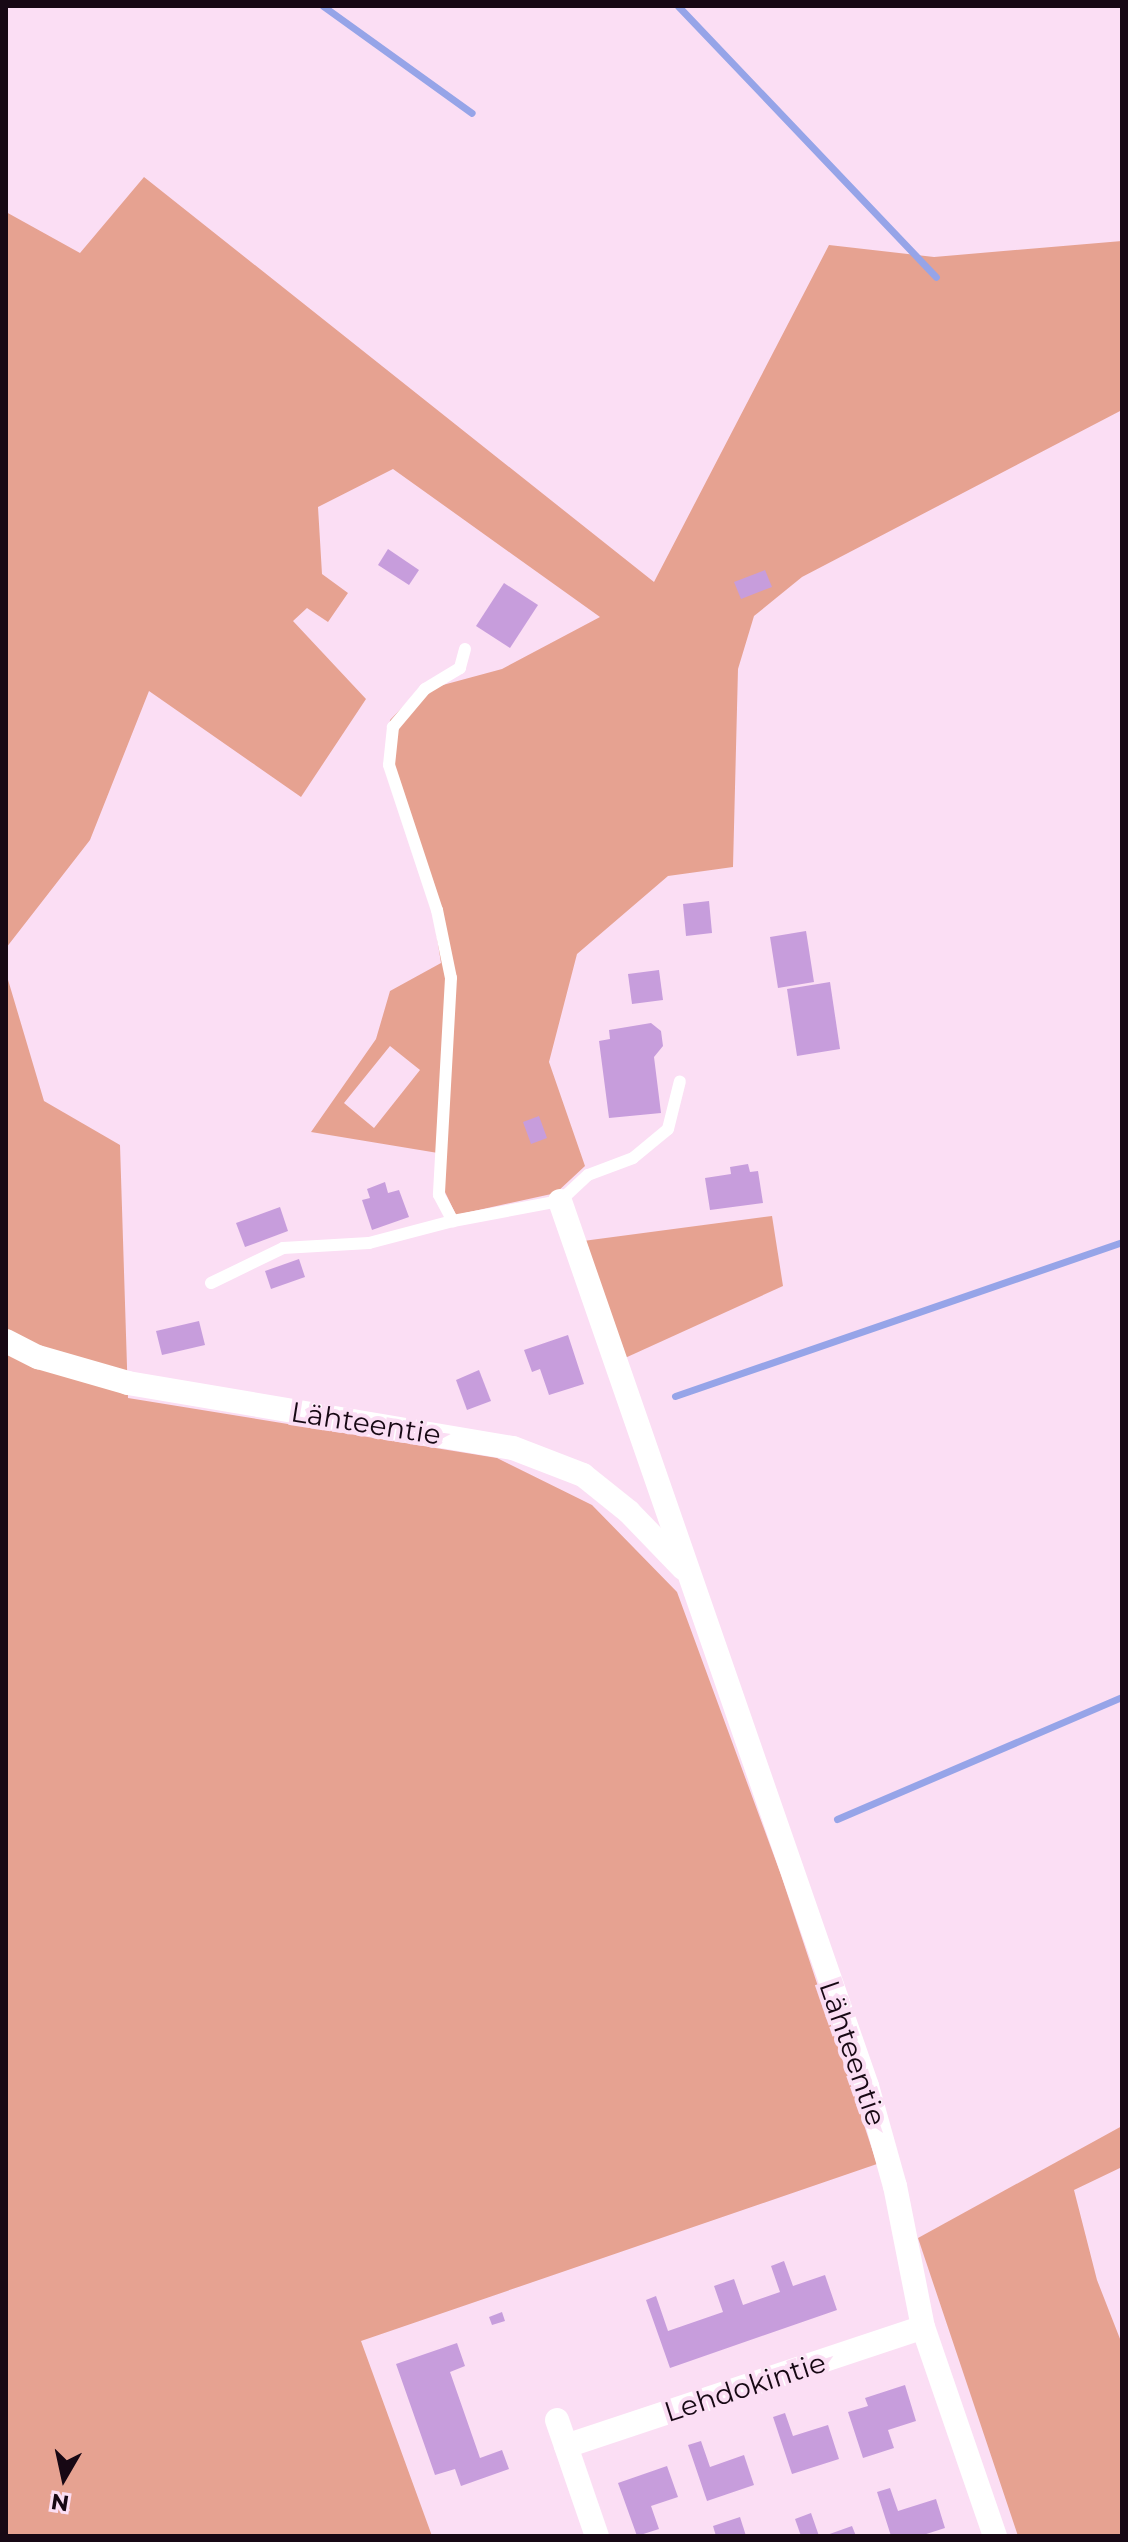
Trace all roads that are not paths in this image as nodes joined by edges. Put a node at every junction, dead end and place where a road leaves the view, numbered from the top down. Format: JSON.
{"nodes":[{"id":1,"x":465,"y":649,"type":"dead end"},
{"id":2,"x":680,"y":1081,"type":"dead end"},
{"id":3,"x":560,"y":1201,"type":"junction"},
{"id":4,"x":453,"y":1221,"type":"junction"},
{"id":5,"x":211,"y":1283,"type":"dead end"},
{"id":6,"x":6,"y":1341,"type":"edge"},
{"id":7,"x":690,"y":1576,"type":"junction"},
{"id":8,"x":923,"y":2327,"type":"junction"},
{"id":9,"x":557,"y":2420,"type":"dead end"},
{"id":10,"x":566,"y":2446,"type":"junction"},
{"id":11,"x":597,"y":2536,"type":"edge"},
{"id":12,"x":995,"y":2536,"type":"edge"}],
"edges":[{"from":1,"to":4,"type":"lane"},
{"from":2,"to":3,"type":"lane"},
{"from":3,"to":4,"type":"lane"},
{"from":3,"to":7,"type":"street","name":"Lähteentie"},
{"from":4,"to":5,"type":"lane"},
{"from":6,"to":7,"type":"street","name":"Lähteentie"},
{"from":7,"to":8,"type":"street","name":"Lähteentie"},
{"from":8,"to":10,"type":"street","name":"Lehdokintie"},
{"from":8,"to":12,"type":"street","name":"Lähteentie"},
{"from":9,"to":10,"type":"street"},
{"from":10,"to":11,"type":"street"}]}
